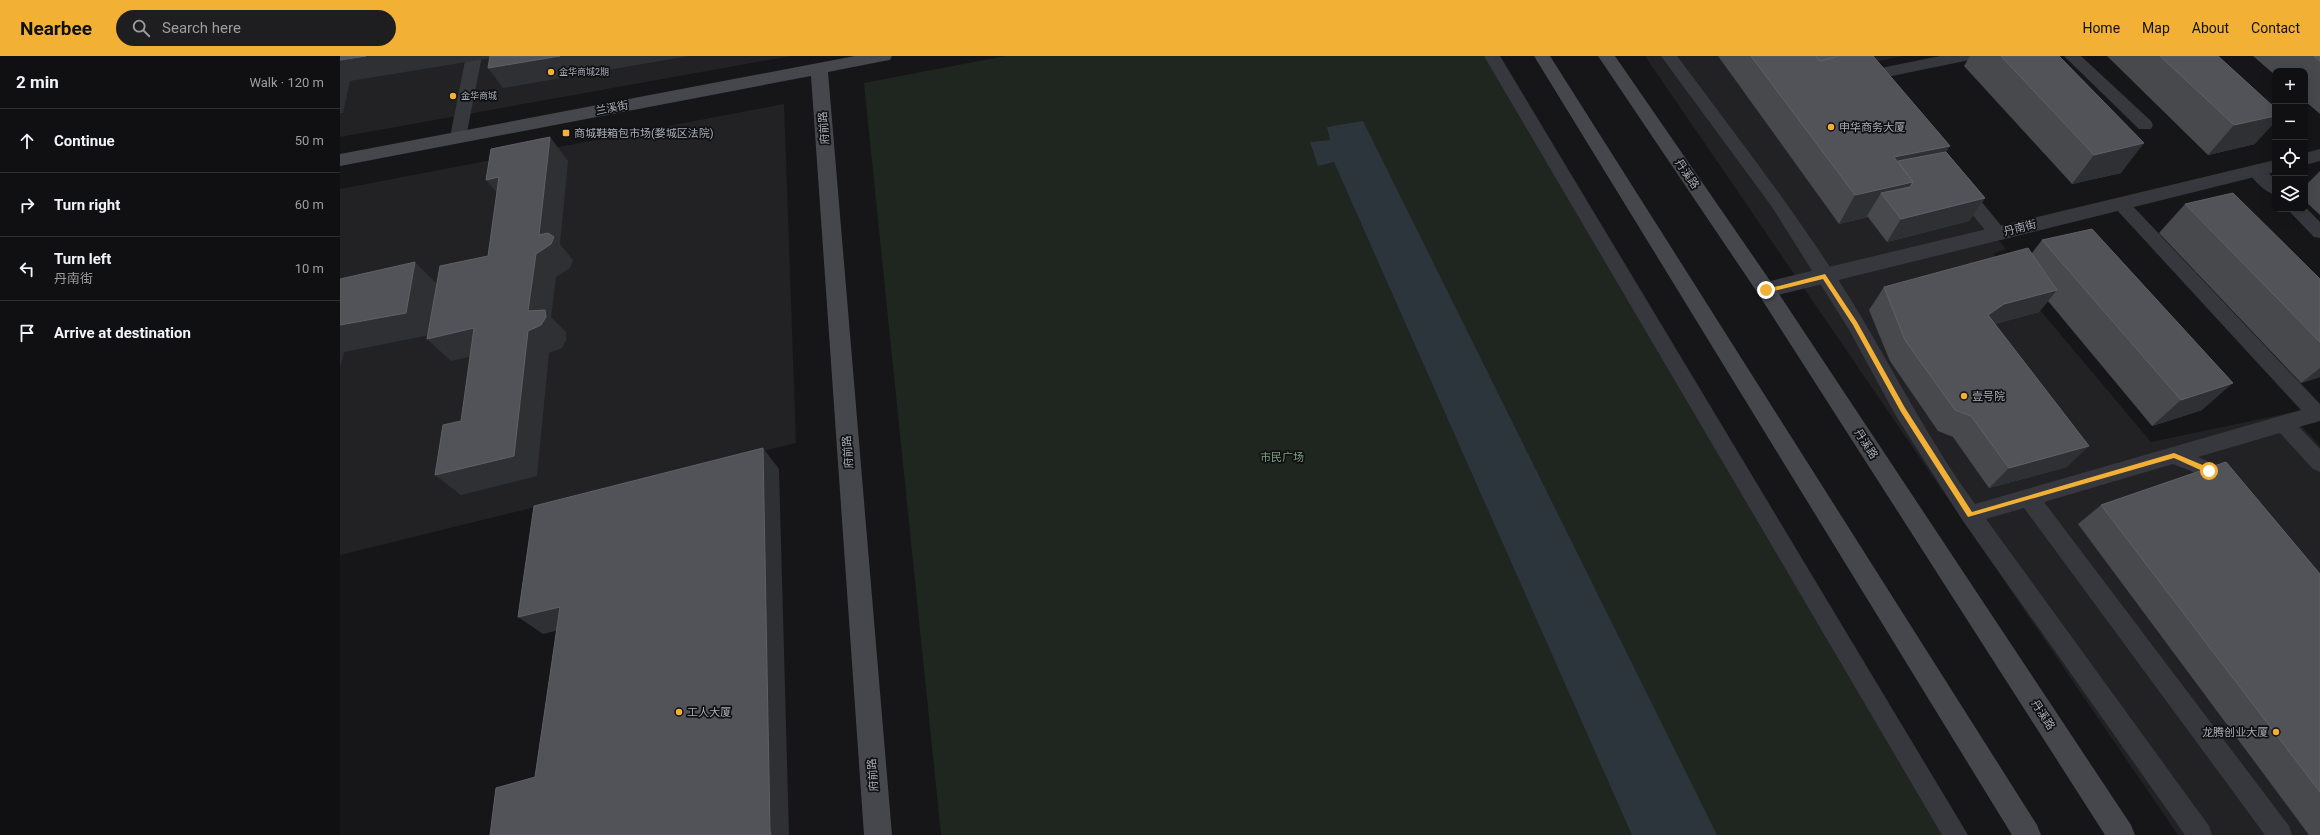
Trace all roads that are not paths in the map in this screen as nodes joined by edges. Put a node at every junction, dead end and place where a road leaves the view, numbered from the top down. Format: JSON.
{"nodes":[{"id":1,"x":474,"y":56,"type":"edge"},
{"id":2,"x":884,"y":56,"type":"edge"},
{"id":3,"x":1492,"y":56,"type":"edge"},
{"id":4,"x":1542,"y":56,"type":"edge"},
{"id":5,"x":1606,"y":56,"type":"edge"},
{"id":6,"x":1669,"y":56,"type":"edge"},
{"id":7,"x":1965,"y":56,"type":"edge"},
{"id":8,"x":2072,"y":56,"type":"edge"},
{"id":9,"x":820,"y":68,"type":"junction"},
{"id":10,"x":1885,"y":94,"type":"edge"},
{"id":11,"x":2145,"y":125,"type":"dead end"},
{"id":12,"x":458,"y":138,"type":"junction"},
{"id":13,"x":2320,"y":155,"type":"edge"},
{"id":14,"x":2308,"y":158,"type":"edge"},
{"id":15,"x":340,"y":160,"type":"edge"},
{"id":16,"x":2272,"y":167,"type":"edge"},
{"id":17,"x":2256,"y":171,"type":"junction"},
{"id":18,"x":1949,"y":173,"type":"edge"},
{"id":19,"x":2272,"y":186,"type":"edge"},
{"id":20,"x":2121,"y":204,"type":"junction"},
{"id":21,"x":2299,"y":212,"type":"edge"},
{"id":22,"x":2320,"y":232,"type":"edge"},
{"id":23,"x":1998,"y":234,"type":"junction"},
{"id":24,"x":1825,"y":276,"type":"junction"},
{"id":25,"x":1766,"y":290,"type":"junction"},
{"id":26,"x":2319,"y":414,"type":"edge"},
{"id":27,"x":2284,"y":424,"type":"junction"},
{"id":28,"x":2174,"y":456,"type":"junction"},
{"id":29,"x":2320,"y":463,"type":"edge"},
{"id":30,"x":2029,"y":498,"type":"junction"},
{"id":31,"x":2234,"y":500,"type":"edge"},
{"id":32,"x":1970,"y":515,"type":"junction"},
{"id":33,"x":878,"y":835,"type":"edge"},
{"id":34,"x":1956,"y":835,"type":"edge"},
{"id":35,"x":2027,"y":835,"type":"edge"},
{"id":36,"x":2121,"y":835,"type":"edge"},
{"id":37,"x":2200,"y":835,"type":"edge"},
{"id":38,"x":2280,"y":835,"type":"edge"}],
"edges":[{"from":1,"to":12,"type":"lane"},
{"from":2,"to":9,"type":"main road","name":"兰溪街"},
{"from":3,"to":34,"type":"lane"},
{"from":4,"to":35,"type":"main road"},
{"from":5,"to":25,"type":"main road","name":"丹溪路"},
{"from":6,"to":24,"type":"lane"},
{"from":7,"to":10,"type":"lane"},
{"from":8,"to":11,"type":"lane"},
{"from":9,"to":12,"type":"main road","name":"兰溪街"},
{"from":9,"to":33,"type":"main road","name":"府前路"},
{"from":12,"to":15,"type":"main road","name":"兰溪街"},
{"from":13,"to":14,"type":"street"},
{"from":16,"to":17,"type":"street","name":"丹南街"},
{"from":17,"to":19,"type":"lane"},
{"from":17,"to":20,"type":"street","name":"丹南街"},
{"from":18,"to":23,"type":"lane"},
{"from":20,"to":23,"type":"street","name":"丹南街"},
{"from":20,"to":26,"type":"lane"},
{"from":21,"to":22,"type":"lane"},
{"from":23,"to":24,"type":"street","name":"丹南街"},
{"from":24,"to":25,"type":"street","name":"丹南街"},
{"from":24,"to":32,"type":"lane"},
{"from":25,"to":36,"type":"main road","name":"丹溪路"},
{"from":26,"to":27,"type":"lane"},
{"from":27,"to":28,"type":"lane"},
{"from":27,"to":29,"type":"lane"},
{"from":28,"to":30,"type":"lane"},
{"from":28,"to":31,"type":"lane"},
{"from":30,"to":32,"type":"lane"},
{"from":30,"to":38,"type":"lane"},
{"from":32,"to":37,"type":"lane"}]}
